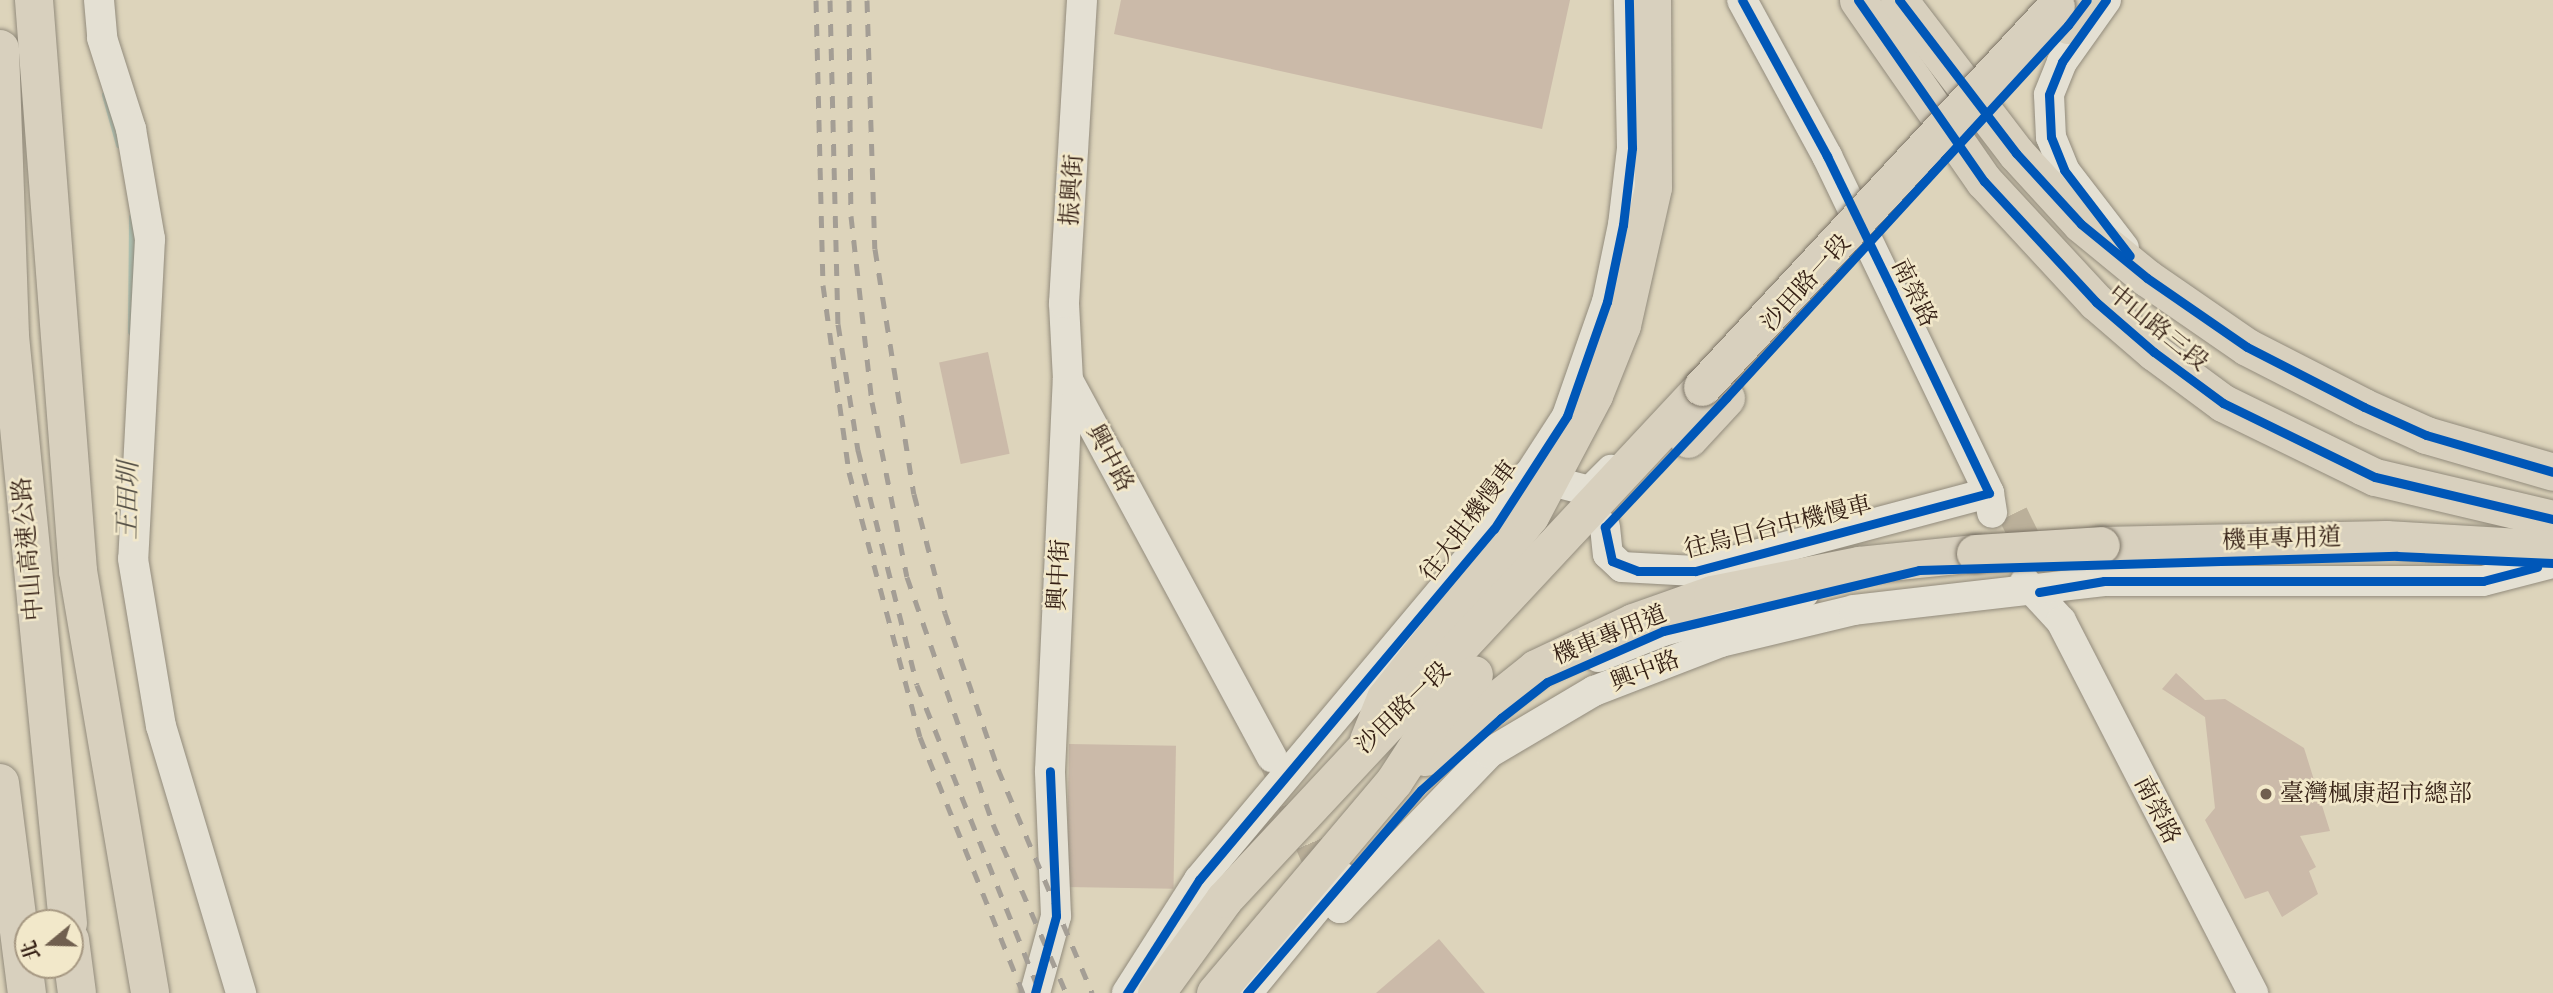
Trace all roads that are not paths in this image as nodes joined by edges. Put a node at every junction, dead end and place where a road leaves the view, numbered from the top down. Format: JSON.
{"nodes":[{"id":1,"x":34,"y":0,"type":"edge"},
{"id":2,"x":99,"y":0,"type":"edge"},
{"id":3,"x":1082,"y":0,"type":"edge"},
{"id":4,"x":1629,"y":0,"type":"edge"},
{"id":5,"x":1652,"y":0,"type":"edge"},
{"id":6,"x":1742,"y":0,"type":"edge"},
{"id":7,"x":1858,"y":0,"type":"edge"},
{"id":8,"x":1900,"y":0,"type":"edge"},
{"id":9,"x":2106,"y":0,"type":"edge"},
{"id":10,"x":2068,"y":8,"type":"edge"},
{"id":11,"x":0,"y":48,"type":"edge"},
{"id":12,"x":2147,"y":278,"type":"junction"},
{"id":13,"x":1068,"y":380,"type":"junction"},
{"id":14,"x":61,"y":383,"type":"junction"},
{"id":15,"x":1708,"y":389,"type":"junction"},
{"id":16,"x":2553,"y":472,"type":"edge"},
{"id":17,"x":1539,"y":476,"type":"junction"},
{"id":18,"x":1998,"y":507,"type":"joint"},
{"id":19,"x":1605,"y":527,"type":"junction"},
{"id":20,"x":2551,"y":549,"type":"edge"},
{"id":21,"x":2103,"y":554,"type":"junction"},
{"id":22,"x":2459,"y":557,"type":"junction"},
{"id":23,"x":1982,"y":559,"type":"junction"},
{"id":24,"x":2441,"y":582,"type":"junction"},
{"id":25,"x":2035,"y":584,"type":"junction"},
{"id":26,"x":1368,"y":740,"type":"junction"},
{"id":27,"x":1272,"y":757,"type":"tunnel mouth"},
{"id":28,"x":1394,"y":781,"type":"junction"},
{"id":29,"x":0,"y":783,"type":"edge"},
{"id":30,"x":1333,"y":897,"type":"dead end"},
{"id":31,"x":67,"y":909,"type":"edge"},
{"id":32,"x":1145,"y":986,"type":"edge"},
{"id":33,"x":27,"y":993,"type":"edge"},
{"id":34,"x":150,"y":993,"type":"edge"},
{"id":35,"x":178,"y":993,"type":"edge"},
{"id":36,"x":241,"y":993,"type":"edge"},
{"id":37,"x":1035,"y":993,"type":"edge"},
{"id":38,"x":1215,"y":993,"type":"edge"},
{"id":39,"x":1247,"y":993,"type":"edge"},
{"id":40,"x":2253,"y":993,"type":"edge"}],
"edges":[{"from":1,"to":14,"type":"highway"},
{"from":2,"to":36,"type":"street"},
{"from":3,"to":13,"type":"street","name":"振興街"},
{"from":4,"to":17,"type":"street","name":"往大肚機慢車"},
{"from":5,"to":17,"type":"main road"},
{"from":6,"to":18,"type":"street","name":"南榮路"},
{"from":7,"to":20,"type":"main road","name":"中山路三段"},
{"from":8,"to":12,"type":"main road","name":"中山路三段"},
{"from":9,"to":12,"type":"street"},
{"from":10,"to":15,"type":"main road","name":"沙田路一段","bridge":true},
{"from":11,"to":31,"type":"highway","name":"中山高速公路"},
{"from":12,"to":16,"type":"main road","name":"中山路三段"},
{"from":13,"to":27,"type":"street","name":"興中路"},
{"from":13,"to":37,"type":"street","name":"興中街"},
{"from":14,"to":34,"type":"highway"},
{"from":14,"to":35,"type":"highway"},
{"from":15,"to":17,"type":"street"},
{"from":15,"to":19,"type":"main road","name":"沙田路一段"},
{"from":15,"to":26,"type":"main road","name":"沙田路一段"},
{"from":17,"to":26,"type":"main road"},
{"from":17,"to":32,"type":"street","name":"往大肚機慢車"},
{"from":18,"to":19,"type":"street","name":"往烏日台中機慢車"},
{"from":19,"to":28,"type":"main road","name":"沙田路一段"},
{"from":20,"to":21,"type":"main road","name":"沙田路一段"},
{"from":20,"to":22,"type":"street","name":"機車專用道"},
{"from":20,"to":24,"type":"street"},
{"from":21,"to":22,"type":"street","name":"機車專用道"},
{"from":21,"to":23,"type":"main road","name":"沙田路一段","bridge":true},
{"from":22,"to":24,"type":"street"},
{"from":23,"to":28,"type":"main road","name":"沙田路一段"},
{"from":23,"to":39,"type":"street","name":"機車專用道"},
{"from":24,"to":25,"type":"street"},
{"from":25,"to":30,"type":"street","name":"興中路"},
{"from":25,"to":40,"type":"street","name":"南榮路"},
{"from":26,"to":32,"type":"main road","name":"沙田路一段"},
{"from":28,"to":38,"type":"main road","name":"沙田路一段"},
{"from":29,"to":33,"type":"highway"}]}
